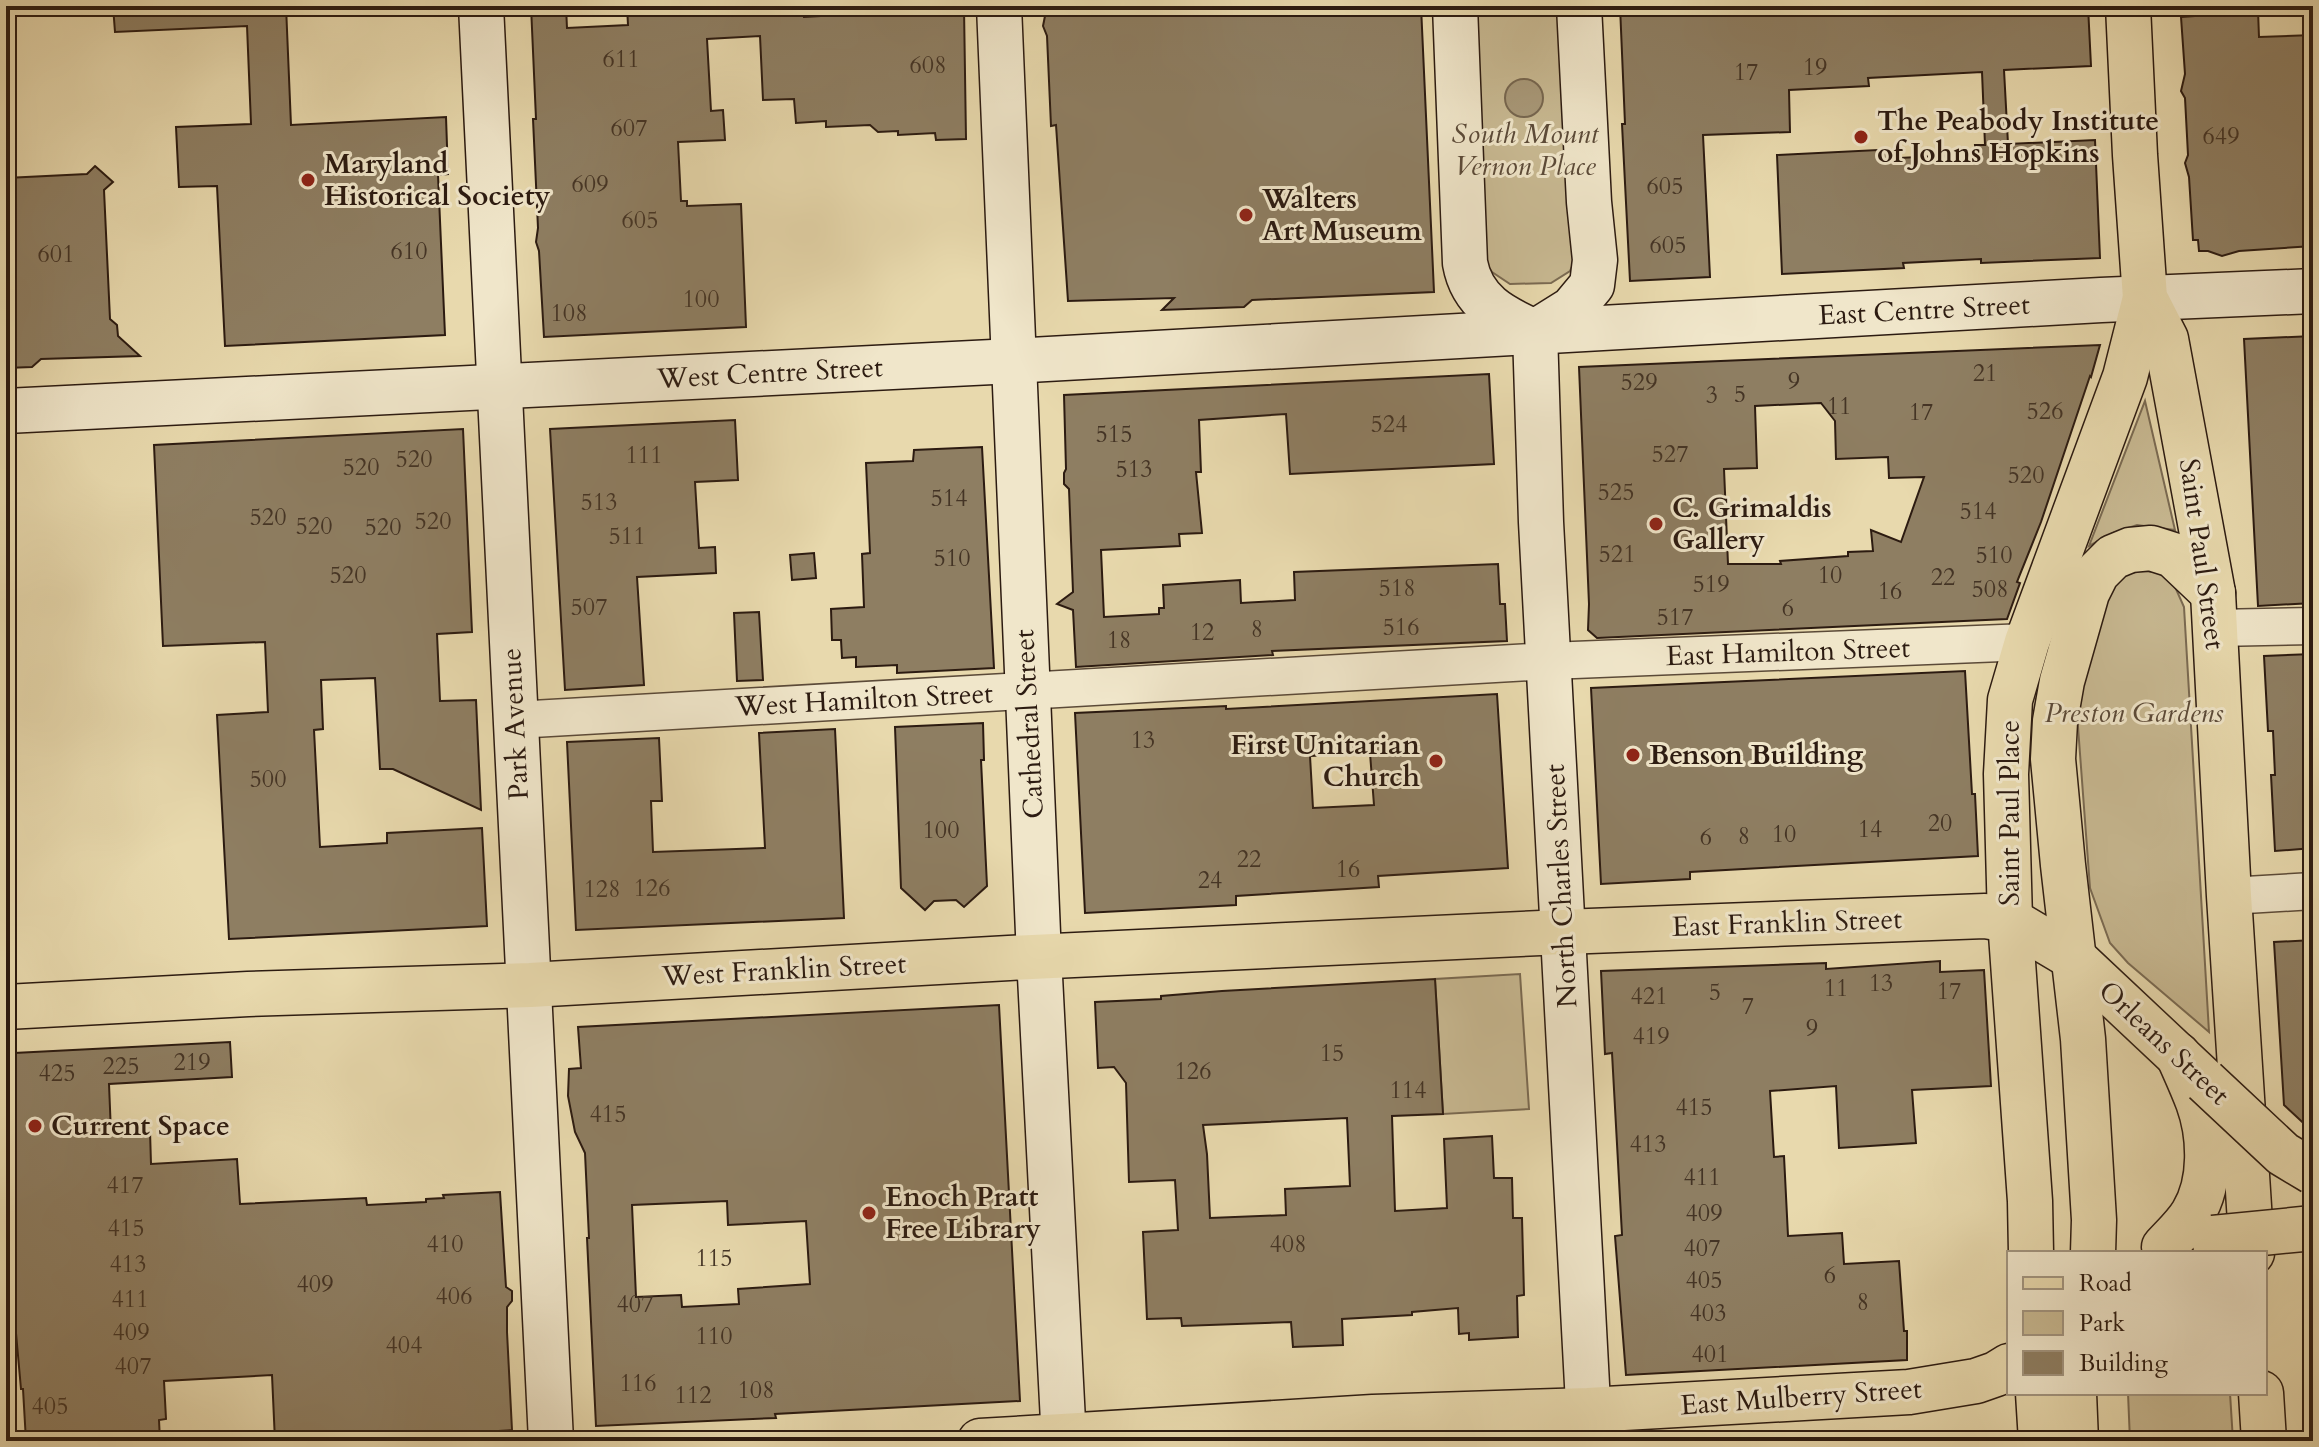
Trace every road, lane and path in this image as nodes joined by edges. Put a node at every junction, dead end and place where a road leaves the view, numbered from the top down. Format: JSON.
{"nodes":[{"id":1,"x":481,"y":6,"type":"edge"},
{"id":2,"x":999,"y":6,"type":"edge"},
{"id":3,"x":1455,"y":6,"type":"edge"},
{"id":4,"x":1579,"y":6,"type":"edge"},
{"id":5,"x":2128,"y":6,"type":"edge"},
{"id":6,"x":2313,"y":291,"type":"edge"},
{"id":7,"x":2145,"y":298,"type":"junction"},
{"id":8,"x":1535,"y":332,"type":"junction"},
{"id":9,"x":1013,"y":361,"type":"junction"},
{"id":10,"x":498,"y":385,"type":"junction"},
{"id":11,"x":6,"y":411,"type":"edge"},
{"id":12,"x":2214,"y":610,"type":"junction"},
{"id":13,"x":2313,"y":626,"type":"edge"},
{"id":14,"x":2027,"y":642,"type":"junction"},
{"id":15,"x":1549,"y":661,"type":"junction"},
{"id":16,"x":1027,"y":691,"type":"junction"},
{"id":17,"x":515,"y":720,"type":"junction"},
{"id":18,"x":2313,"y":891,"type":"edge"},
{"id":19,"x":2229,"y":896,"type":"junction"},
{"id":20,"x":2010,"y":920,"type":"junction"},
{"id":21,"x":1563,"y":932,"type":"junction"},
{"id":22,"x":1039,"y":957,"type":"junction"},
{"id":23,"x":2074,"y":958,"type":"junction"},
{"id":24,"x":530,"y":985,"type":"junction"},
{"id":25,"x":6,"y":1007,"type":"edge"},
{"id":26,"x":2191,"y":1068,"type":"junction"},
{"id":27,"x":2313,"y":1172,"type":"edge"},
{"id":28,"x":2030,"y":1201,"type":"junction"},
{"id":29,"x":2313,"y":1228,"type":"edge"},
{"id":30,"x":2233,"y":1246,"type":"edge"},
{"id":31,"x":2157,"y":1250,"type":"edge"},
{"id":32,"x":2031,"y":1251,"type":"edge"},
{"id":33,"x":2054,"y":1251,"type":"edge"},
{"id":34,"x":2093,"y":1251,"type":"edge"},
{"id":35,"x":2007,"y":1367,"type":"edge"},
{"id":36,"x":2038,"y":1395,"type":"edge"},
{"id":37,"x":2074,"y":1395,"type":"edge"},
{"id":38,"x":2261,"y":1395,"type":"edge"},
{"id":39,"x":1589,"y":1426,"type":"edge"},
{"id":40,"x":1064,"y":1439,"type":"edge"},
{"id":41,"x":551,"y":1441,"type":"edge"},
{"id":42,"x":980,"y":1441,"type":"edge"},
{"id":43,"x":2041,"y":1441,"type":"edge"},
{"id":44,"x":2076,"y":1441,"type":"edge"},
{"id":45,"x":2264,"y":1441,"type":"edge"}],
"edges":[{"from":1,"to":10,"type":"main road","name":"Park Avenue"},
{"from":2,"to":9,"type":"main road","name":"Cathedral Street"},
{"from":3,"to":8,"type":"main road"},
{"from":4,"to":8,"type":"main road"},
{"from":5,"to":7,"type":"main road","name":"Saint Paul Street"},
{"from":6,"to":7,"type":"main road","name":"East Centre Street"},
{"from":7,"to":8,"type":"main road","name":"East Centre Street"},
{"from":7,"to":12,"type":"main road","name":"Saint Paul Street"},
{"from":7,"to":14,"type":"main road","name":"Saint Paul Place"},
{"from":8,"to":9,"type":"main road","name":"West Centre Street"},
{"from":8,"to":15,"type":"main road","name":"North Charles Street"},
{"from":9,"to":10,"type":"main road","name":"West Centre Street"},
{"from":9,"to":16,"type":"main road","name":"Cathedral Street"},
{"from":10,"to":11,"type":"main road","name":"West Centre Street"},
{"from":10,"to":17,"type":"main road","name":"Park Avenue"},
{"from":12,"to":13,"type":"street"},
{"from":12,"to":19,"type":"main road","name":"Saint Paul Street"},
{"from":12,"to":23,"type":"main road","name":"Saint Paul Place"},
{"from":14,"to":15,"type":"street","name":"East Hamilton Street"},
{"from":14,"to":20,"type":"main road","name":"Saint Paul Place"},
{"from":15,"to":16,"type":"street","name":"West Hamilton Street"},
{"from":15,"to":21,"type":"main road","name":"North Charles Street"},
{"from":16,"to":17,"type":"street","name":"West Hamilton Street"},
{"from":16,"to":22,"type":"main road","name":"Cathedral Street"},
{"from":17,"to":24,"type":"main road","name":"Park Avenue"},
{"from":18,"to":19,"type":"street"},
{"from":19,"to":30,"type":"main road","name":"Saint Paul Street"},
{"from":20,"to":21,"type":"main road","name":"East Franklin Street"},
{"from":20,"to":23,"type":"main road","name":"Orleans Street"},
{"from":20,"to":28,"type":"main road","name":"Saint Paul Place"},
{"from":21,"to":22,"type":"main road","name":"West Franklin Street"},
{"from":21,"to":39,"type":"main road","name":"North Charles Street"},
{"from":22,"to":24,"type":"main road","name":"West Franklin Street"},
{"from":22,"to":40,"type":"main road","name":"Cathedral Street"},
{"from":23,"to":26,"type":"main road","name":"Orleans Street"},
{"from":23,"to":34,"type":"main road","name":"Saint Paul Place"},
{"from":24,"to":25,"type":"main road","name":"West Franklin Street"},
{"from":24,"to":41,"type":"main road","name":"Park Avenue"},
{"from":26,"to":27,"type":"main road","name":"Orleans Street","bridge":true},
{"from":26,"to":31,"type":"main road"},
{"from":28,"to":32,"type":"main road","name":"Saint Paul Place"},
{"from":28,"to":33,"type":"main road"},
{"from":29,"to":30,"type":"main road","bridge":true},
{"from":30,"to":31,"type":"main road"},
{"from":35,"to":39,"type":"main road","name":"East Mulberry Street"},
{"from":36,"to":43,"type":"main road"},
{"from":37,"to":44,"type":"main road"},
{"from":38,"to":45,"type":"main road"},
{"from":39,"to":40,"type":"main road","name":"East Mulberry Street"},
{"from":40,"to":42,"type":"main road","name":"East Mulberry Street"}]}
